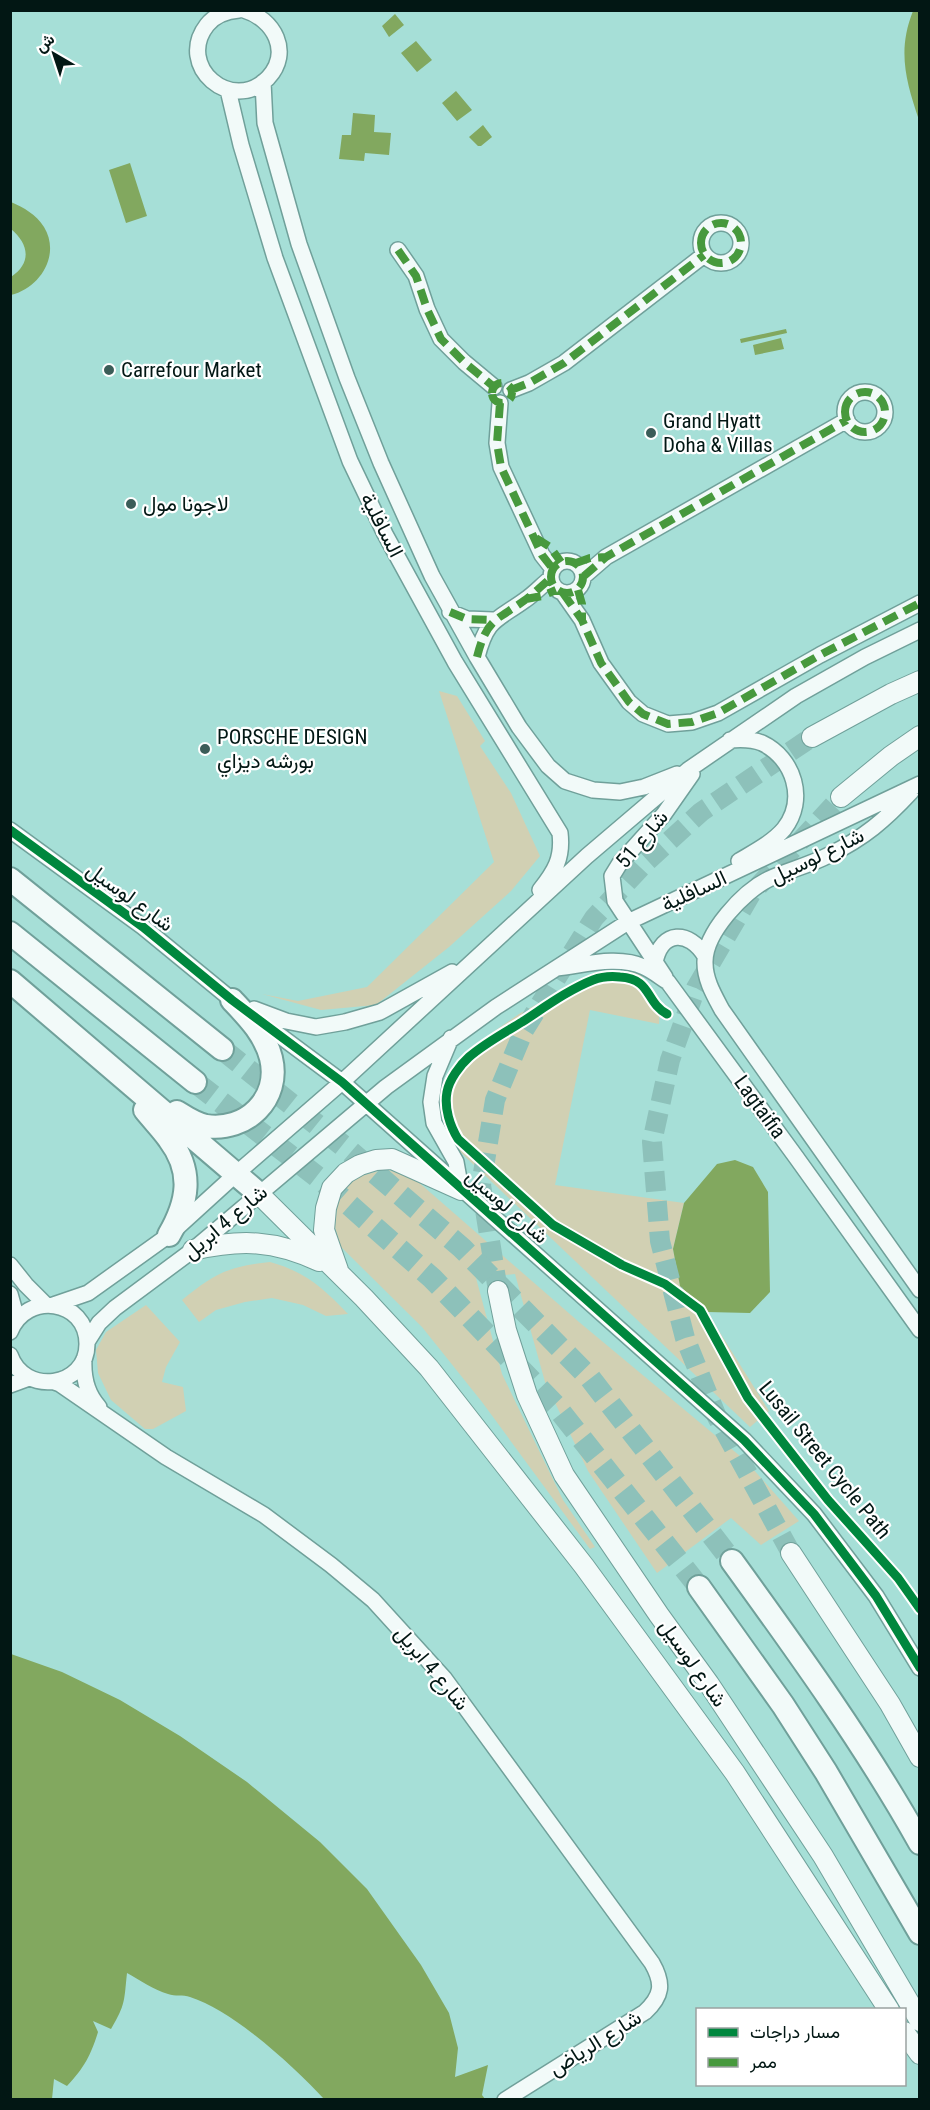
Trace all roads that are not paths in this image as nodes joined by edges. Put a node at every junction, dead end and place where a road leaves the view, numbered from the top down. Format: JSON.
{"nodes":[{"id":1,"x":208,"y":10,"type":"edge"},
{"id":2,"x":239,"y":10,"type":"edge"},
{"id":3,"x":250,"y":12,"type":"edge"},
{"id":4,"x":203,"y":30,"type":"junction"},
{"id":5,"x":264,"y":82,"type":"junction"},
{"id":6,"x":228,"y":90,"type":"junction"},
{"id":7,"x":398,"y":250,"type":"dead end"},
{"id":8,"x":704,"y":255,"type":"dead end"},
{"id":9,"x":494,"y":387,"type":"junction"},
{"id":10,"x":511,"y":390,"type":"junction"},
{"id":11,"x":500,"y":403,"type":"junction"},
{"id":12,"x":357,"y":407,"type":"junction"},
{"id":13,"x":333,"y":416,"type":"junction"},
{"id":14,"x":847,"y":420,"type":"dead end"},
{"id":15,"x":565,"y":578,"type":"junction"},
{"id":16,"x":920,"y":603,"type":"edge"},
{"id":17,"x":450,"y":612,"type":"junction"},
{"id":18,"x":493,"y":620,"type":"junction"},
{"id":19,"x":920,"y":630,"type":"edge"},
{"id":20,"x":477,"y":657,"type":"junction"},
{"id":21,"x":920,"y":681,"type":"edge"},
{"id":22,"x":920,"y":736,"type":"edge"},
{"id":23,"x":812,"y":737,"type":"tunnel mouth"},
{"id":24,"x":730,"y":740,"type":"junction"},
{"id":25,"x":694,"y":765,"type":"junction"},
{"id":26,"x":918,"y":785,"type":"edge"},
{"id":27,"x":841,"y":797,"type":"tunnel mouth"},
{"id":28,"x":10,"y":830,"type":"edge"},
{"id":29,"x":10,"y":879,"type":"edge"},
{"id":30,"x":696,"y":889,"type":"junction"},
{"id":31,"x":628,"y":922,"type":"junction"},
{"id":32,"x":513,"y":925,"type":"junction"},
{"id":33,"x":10,"y":933,"type":"edge"},
{"id":34,"x":705,"y":956,"type":"junction"},
{"id":35,"x":473,"y":960,"type":"junction"},
{"id":36,"x":656,"y":962,"type":"junction"},
{"id":37,"x":554,"y":969,"type":"junction"},
{"id":38,"x":10,"y":981,"type":"edge"},
{"id":39,"x":668,"y":982,"type":"junction"},
{"id":40,"x":232,"y":1000,"type":"junction"},
{"id":41,"x":451,"y":1038,"type":"junction"},
{"id":42,"x":222,"y":1049,"type":"tunnel mouth"},
{"id":43,"x":114,"y":1068,"type":"junction"},
{"id":44,"x":195,"y":1082,"type":"tunnel mouth"},
{"id":45,"x":342,"y":1082,"type":"junction"},
{"id":46,"x":366,"y":1104,"type":"junction"},
{"id":47,"x":236,"y":1174,"type":"junction"},
{"id":48,"x":461,"y":1190,"type":"junction"},
{"id":49,"x":258,"y":1194,"type":"junction"},
{"id":50,"x":169,"y":1235,"type":"junction"},
{"id":51,"x":193,"y":1250,"type":"junction"},
{"id":52,"x":10,"y":1265,"type":"edge"},
{"id":53,"x":339,"y":1274,"type":"junction"},
{"id":54,"x":99,"y":1287,"type":"junction"},
{"id":55,"x":920,"y":1290,"type":"edge"},
{"id":56,"x":498,"y":1291,"type":"tunnel mouth"},
{"id":57,"x":10,"y":1294,"type":"edge"},
{"id":58,"x":49,"y":1305,"type":"junction"},
{"id":59,"x":115,"y":1308,"type":"junction"},
{"id":60,"x":14,"y":1326,"type":"edge"},
{"id":61,"x":920,"y":1330,"type":"edge"},
{"id":62,"x":87,"y":1342,"type":"junction"},
{"id":63,"x":10,"y":1355,"type":"edge"},
{"id":64,"x":84,"y":1359,"type":"junction"},
{"id":65,"x":29,"y":1378,"type":"junction"},
{"id":66,"x":54,"y":1382,"type":"junction"},
{"id":67,"x":10,"y":1385,"type":"edge"},
{"id":68,"x":109,"y":1418,"type":"junction"},
{"id":69,"x":791,"y":1553,"type":"tunnel mouth"},
{"id":70,"x":732,"y":1561,"type":"tunnel mouth"},
{"id":71,"x":699,"y":1587,"type":"tunnel mouth"},
{"id":72,"x":918,"y":1664,"type":"edge"},
{"id":73,"x":920,"y":1757,"type":"edge"},
{"id":74,"x":920,"y":1843,"type":"edge"},
{"id":75,"x":920,"y":1933,"type":"edge"},
{"id":76,"x":654,"y":2004,"type":"joint"},
{"id":77,"x":888,"y":2008,"type":"edge"},
{"id":78,"x":920,"y":2021,"type":"edge"},
{"id":79,"x":906,"y":2035,"type":"edge"},
{"id":80,"x":920,"y":2054,"type":"edge"},
{"id":81,"x":509,"y":2097,"type":"edge"}],
"edges":[{"from":1,"to":4,"type":"street"},
{"from":2,"to":4,"type":"street"},
{"from":3,"to":5,"type":"street"},
{"from":4,"to":6,"type":"street"},
{"from":5,"to":6,"type":"street"},
{"from":5,"to":12,"type":"street","name":"السافلية"},
{"from":6,"to":13,"type":"street","name":"السافلية"},
{"from":7,"to":9,"type":"street"},
{"from":8,"to":10,"type":"street"},
{"from":9,"to":10,"type":"street"},
{"from":9,"to":11,"type":"street"},
{"from":10,"to":11,"type":"street"},
{"from":11,"to":15,"type":"street"},
{"from":12,"to":13,"type":"street"},
{"from":12,"to":17,"type":"street","name":"السافلية"},
{"from":13,"to":32,"type":"street","name":"السافلية"},
{"from":14,"to":15,"type":"street"},
{"from":15,"to":16,"type":"street"},
{"from":15,"to":18,"type":"street"},
{"from":17,"to":18,"type":"street"},
{"from":17,"to":20,"type":"street","name":"السافلية"},
{"from":18,"to":20,"type":"street"},
{"from":19,"to":24,"type":"street","name":"السافلية"},
{"from":20,"to":25,"type":"street","name":"السافلية"},
{"from":21,"to":23,"type":"main road"},
{"from":22,"to":27,"type":"main road"},
{"from":24,"to":25,"type":"street","name":"السافلية"},
{"from":24,"to":30,"type":"street"},
{"from":25,"to":31,"type":"street","name":"شارع 51"},
{"from":25,"to":32,"type":"street","name":"السافلية"},
{"from":26,"to":30,"type":"street","name":"السافلية"},
{"from":26,"to":34,"type":"street","name":"شارع لوسيل"},
{"from":28,"to":40,"type":"street","name":"شارع لوسيل"},
{"from":29,"to":42,"type":"highway"},
{"from":30,"to":31,"type":"street","name":"السافلية"},
{"from":31,"to":36,"type":"street","name":"شارع 51"},
{"from":31,"to":37,"type":"street","name":"السافلية"},
{"from":32,"to":35,"type":"street","name":"السافلية"},
{"from":33,"to":44,"type":"highway"},
{"from":34,"to":36,"type":"street"},
{"from":34,"to":55,"type":"street"},
{"from":35,"to":40,"type":"street"},
{"from":35,"to":45,"type":"street","name":"السافلية"},
{"from":36,"to":39,"type":"street","name":"شارع 51"},
{"from":37,"to":39,"type":"street","name":"Lagtaifia"},
{"from":37,"to":41,"type":"street","name":"السافلية"},
{"from":38,"to":43,"type":"highway"},
{"from":39,"to":61,"type":"street","name":"Lagtaifia"},
{"from":40,"to":43,"type":"highway"},
{"from":40,"to":45,"type":"street","name":"شارع لوسيل"},
{"from":41,"to":46,"type":"street","name":"السافلية"},
{"from":41,"to":48,"type":"street"},
{"from":43,"to":47,"type":"highway"},
{"from":43,"to":50,"type":"highway"},
{"from":45,"to":46,"type":"street","name":"شارع لوسيل"},
{"from":45,"to":47,"type":"street","name":"شارع 4 ابريل"},
{"from":46,"to":48,"type":"street","name":"شارع لوسيل"},
{"from":46,"to":49,"type":"street","name":"شارع 4 ابريل"},
{"from":47,"to":49,"type":"highway"},
{"from":47,"to":50,"type":"street","name":"شارع 4 ابريل"},
{"from":48,"to":53,"type":"main road"},
{"from":48,"to":72,"type":"street","name":"شارع لوسيل"},
{"from":49,"to":51,"type":"street","name":"شارع 4 ابريل"},
{"from":49,"to":53,"type":"main road"},
{"from":50,"to":54,"type":"street","name":"شارع 4 ابريل"},
{"from":51,"to":53,"type":"main road"},
{"from":51,"to":59,"type":"street","name":"شارع 4 ابريل"},
{"from":52,"to":58,"type":"street"},
{"from":53,"to":77,"type":"main road"},
{"from":54,"to":58,"type":"street","name":"شارع 4 ابريل"},
{"from":54,"to":59,"type":"street"},
{"from":56,"to":78,"type":"main road","name":"شارع لوسيل"},
{"from":57,"to":60,"type":"street"},
{"from":58,"to":60,"type":"street","name":"شارع 4 ابريل"},
{"from":58,"to":62,"type":"street"},
{"from":59,"to":62,"type":"street","name":"شارع 4 ابريل"},
{"from":62,"to":64,"type":"street","name":"شارع 4 ابريل"},
{"from":63,"to":65,"type":"street"},
{"from":64,"to":66,"type":"street"},
{"from":64,"to":68,"type":"street","name":"شارع 4 ابريل"},
{"from":65,"to":66,"type":"street"},
{"from":65,"to":67,"type":"street"},
{"from":66,"to":68,"type":"street","name":"شارع 4 ابريل"},
{"from":68,"to":76,"type":"street","name":"شارع 4 ابريل"},
{"from":69,"to":73,"type":"main road"},
{"from":70,"to":74,"type":"highway"},
{"from":71,"to":75,"type":"highway"},
{"from":76,"to":81,"type":"street","name":"شارع الرياض"},
{"from":79,"to":80,"type":"main road"}]}
